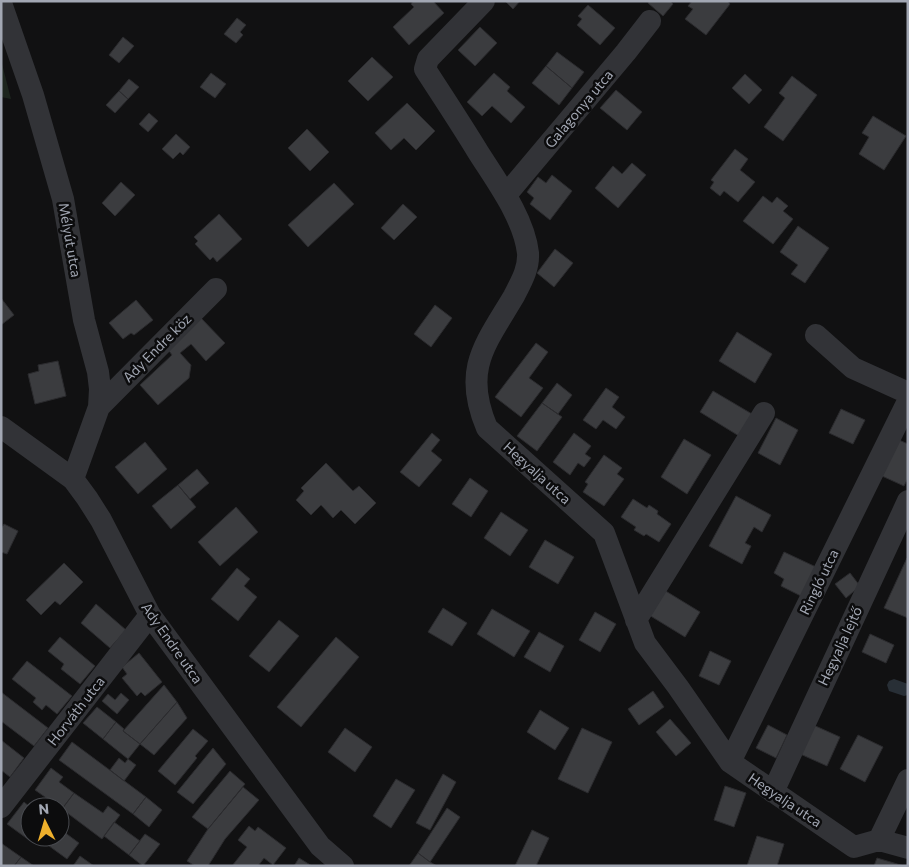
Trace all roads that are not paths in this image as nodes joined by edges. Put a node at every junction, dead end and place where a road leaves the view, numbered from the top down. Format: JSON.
{"nodes":[{"id":1,"x":484,"y":1,"type":"edge"},
{"id":2,"x":1,"y":3,"type":"edge"},
{"id":3,"x":650,"y":21,"type":"dead end"},
{"id":4,"x":506,"y":195,"type":"junction"},
{"id":5,"x":216,"y":289,"type":"dead end"},
{"id":6,"x":816,"y":335,"type":"dead end"},
{"id":7,"x":908,"y":393,"type":"edge"},
{"id":8,"x":908,"y":401,"type":"edge"},
{"id":9,"x":99,"y":407,"type":"junction"},
{"id":10,"x":764,"y":413,"type":"dead end"},
{"id":11,"x":1,"y":427,"type":"edge"},
{"id":12,"x":72,"y":479,"type":"junction"},
{"id":13,"x":908,"y":501,"type":"edge"},
{"id":14,"x":150,"y":615,"type":"junction"},
{"id":15,"x":636,"y":620,"type":"junction"},
{"id":16,"x":730,"y":762,"type":"junction"},
{"id":17,"x":908,"y":780,"type":"edge"},
{"id":18,"x":773,"y":792,"type":"junction"},
{"id":19,"x":1,"y":807,"type":"edge"},
{"id":20,"x":879,"y":840,"type":"junction"},
{"id":21,"x":908,"y":848,"type":"edge"},
{"id":22,"x":852,"y":856,"type":"edge"},
{"id":23,"x":342,"y":866,"type":"edge"}],
"edges":[{"from":1,"to":4,"type":"street","name":"Hegyalja utca"},
{"from":2,"to":9,"type":"street","name":"Mélyút utca"},
{"from":3,"to":4,"type":"street","name":"Galagonya utca"},
{"from":4,"to":15,"type":"street","name":"Hegyalja utca"},
{"from":5,"to":9,"type":"street","name":"Ady Endre köz"},
{"from":6,"to":7,"type":"street"},
{"from":8,"to":16,"type":"street","name":"Ringló utca"},
{"from":9,"to":12,"type":"street","name":"Mélyút utca"},
{"from":10,"to":15,"type":"street"},
{"from":11,"to":12,"type":"street","name":"Ady Endre utca"},
{"from":12,"to":14,"type":"street","name":"Ady Endre utca"},
{"from":13,"to":18,"type":"street","name":"Hegyalja lejtő"},
{"from":14,"to":19,"type":"street","name":"Horváth utca"},
{"from":14,"to":23,"type":"street","name":"Ady Endre utca"},
{"from":15,"to":16,"type":"street","name":"Hegyalja utca"},
{"from":16,"to":18,"type":"street","name":"Hegyalja utca"},
{"from":17,"to":20,"type":"street"},
{"from":18,"to":22,"type":"street","name":"Hegyalja utca"},
{"from":20,"to":21,"type":"street"},
{"from":20,"to":22,"type":"street","name":"Hegyalja utca"}]}
